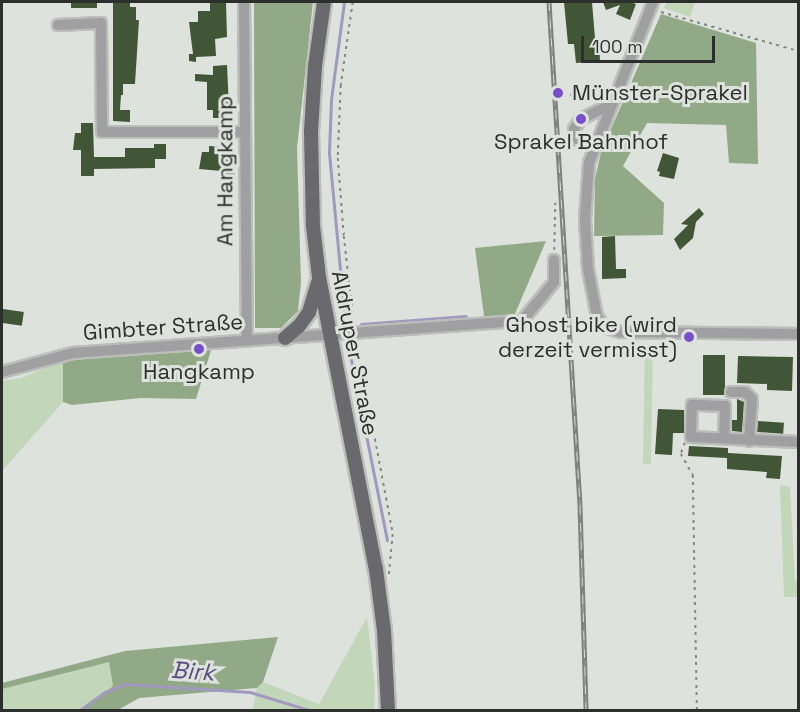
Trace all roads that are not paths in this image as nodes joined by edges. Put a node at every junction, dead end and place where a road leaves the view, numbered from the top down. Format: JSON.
{"nodes":[{"id":1,"x":244,"y":2,"type":"edge"},
{"id":2,"x":324,"y":2,"type":"edge"},
{"id":3,"x":651,"y":5,"type":"edge"},
{"id":4,"x":58,"y":26,"type":"dead end"},
{"id":5,"x":612,"y":100,"type":"junction"},
{"id":6,"x":244,"y":132,"type":"junction"},
{"id":7,"x":593,"y":149,"type":"junction"},
{"id":8,"x":554,"y":260,"type":"road end"},
{"id":9,"x":319,"y":277,"type":"junction"},
{"id":10,"x":798,"y":334,"type":"edge"},
{"id":11,"x":330,"y":335,"type":"junction"},
{"id":12,"x":285,"y":338,"type":"junction"},
{"id":13,"x":247,"y":340,"type":"junction"},
{"id":14,"x":2,"y":372,"type":"edge"},
{"id":15,"x":731,"y":392,"type":"dead end"},
{"id":16,"x":724,"y":438,"type":"junction"},
{"id":17,"x":749,"y":441,"type":"junction"},
{"id":18,"x":798,"y":442,"type":"edge"},
{"id":19,"x":388,"y":711,"type":"edge"}],
"edges":[{"from":1,"to":6,"type":"street","name":"Am Hangkamp"},
{"from":2,"to":9,"type":"main road","name":"Aldruper Straße"},
{"from":3,"to":5,"type":"street"},
{"from":4,"to":6,"type":"street"},
{"from":5,"to":7,"type":"street"},
{"from":5,"to":7,"type":"street"},
{"from":6,"to":13,"type":"street","name":"Am Hangkamp"},
{"from":7,"to":10,"type":"street"},
{"from":8,"to":11,"type":"street","name":"Gimbter Straße"},
{"from":9,"to":11,"type":"main road","name":"Aldruper Straße"},
{"from":9,"to":12,"type":"main road"},
{"from":11,"to":12,"type":"street","name":"Gimbter Straße"},
{"from":11,"to":19,"type":"main road","name":"Aldruper Straße"},
{"from":12,"to":13,"type":"street","name":"Gimbter Straße"},
{"from":13,"to":14,"type":"street","name":"Gimbter Straße"},
{"from":15,"to":17,"type":"street"},
{"from":16,"to":16,"type":"street"},
{"from":16,"to":17,"type":"street"},
{"from":17,"to":18,"type":"street"}]}
